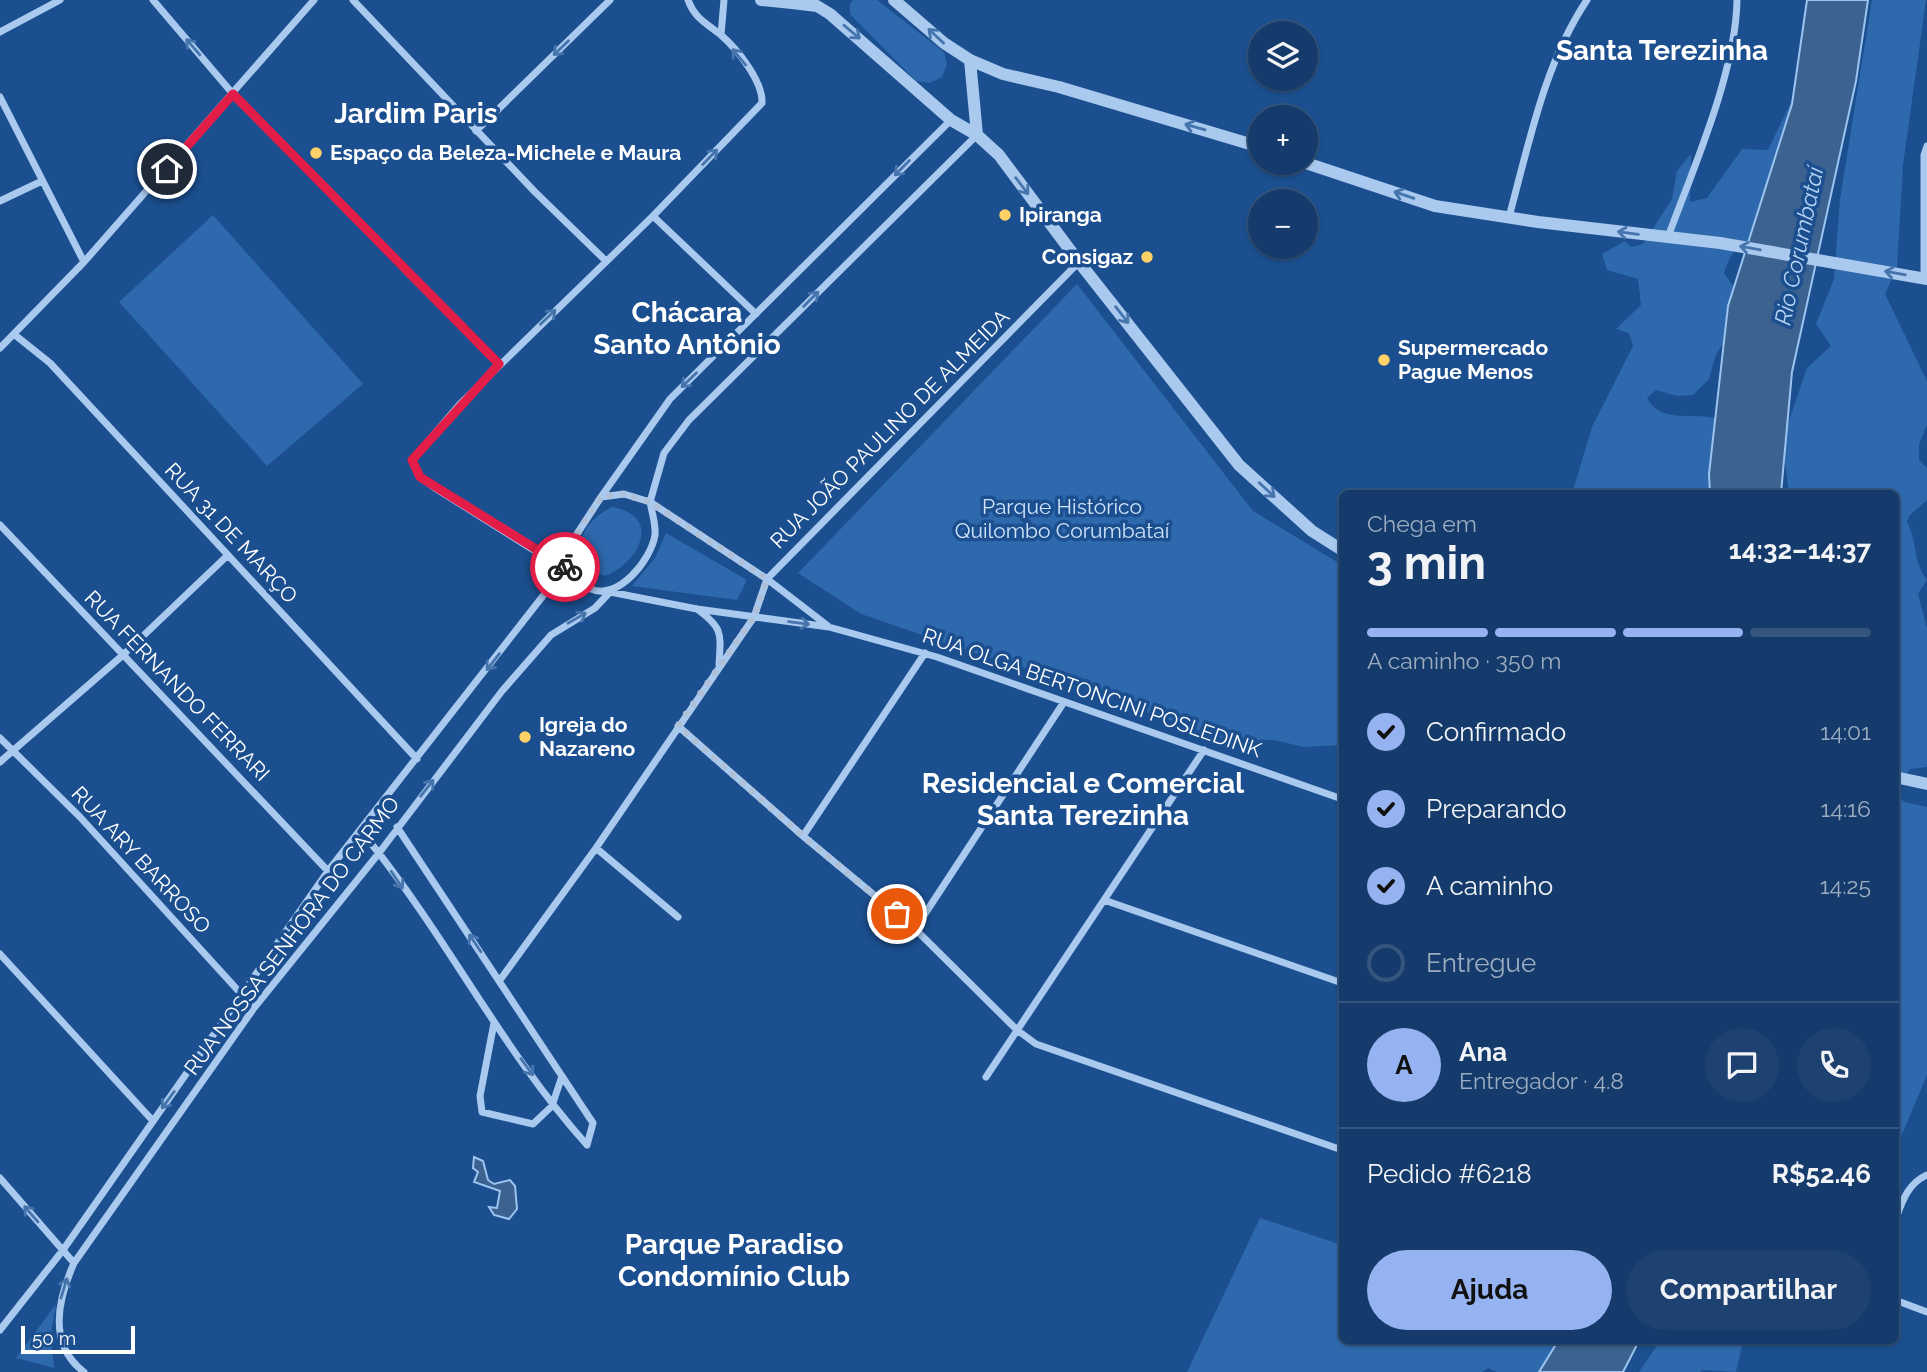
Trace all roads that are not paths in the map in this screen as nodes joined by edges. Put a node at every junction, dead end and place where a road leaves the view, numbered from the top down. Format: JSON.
{"nodes":[{"id":1,"x":60,"y":0,"type":"edge"},
{"id":2,"x":153,"y":0,"type":"edge"},
{"id":3,"x":314,"y":0,"type":"edge"},
{"id":4,"x":353,"y":0,"type":"edge"},
{"id":5,"x":610,"y":0,"type":"edge"},
{"id":6,"x":688,"y":0,"type":"edge"},
{"id":7,"x":724,"y":0,"type":"edge"},
{"id":8,"x":761,"y":0,"type":"edge"},
{"id":9,"x":834,"y":0,"type":"edge"},
{"id":10,"x":894,"y":0,"type":"edge"},
{"id":11,"x":1587,"y":0,"type":"edge"},
{"id":12,"x":1737,"y":0,"type":"edge"},
{"id":13,"x":794,"y":1,"type":"edge"},
{"id":14,"x":830,"y":14,"type":"junction"},
{"id":15,"x":0,"y":32,"type":"edge"},
{"id":16,"x":721,"y":35,"type":"junction"},
{"id":17,"x":970,"y":60,"type":"junction"},
{"id":18,"x":233,"y":94,"type":"junction"},
{"id":19,"x":0,"y":97,"type":"edge"},
{"id":20,"x":951,"y":120,"type":"junction"},
{"id":21,"x":476,"y":131,"type":"junction"},
{"id":22,"x":977,"y":135,"type":"junction"},
{"id":23,"x":1248,"y":143,"type":"edge"},
{"id":24,"x":1927,"y":146,"type":"edge"},
{"id":25,"x":1926,"y":155,"type":"edge"},
{"id":26,"x":1318,"y":167,"type":"edge"},
{"id":27,"x":42,"y":181,"type":"junction"},
{"id":28,"x":0,"y":201,"type":"edge"},
{"id":29,"x":653,"y":216,"type":"junction"},
{"id":30,"x":1509,"y":217,"type":"junction"},
{"id":31,"x":1668,"y":237,"type":"junction"},
{"id":32,"x":606,"y":261,"type":"junction"},
{"id":33,"x":84,"y":262,"type":"junction"},
{"id":34,"x":1079,"y":262,"type":"junction"},
{"id":35,"x":1926,"y":281,"type":"edge"},
{"id":36,"x":756,"y":314,"type":"junction"},
{"id":37,"x":15,"y":335,"type":"junction"},
{"id":38,"x":0,"y":348,"type":"edge"},
{"id":39,"x":499,"y":364,"type":"junction"},
{"id":40,"x":601,"y":497,"type":"junction"},
{"id":41,"x":650,"y":502,"type":"junction"},
{"id":42,"x":0,"y":525,"type":"edge"},
{"id":43,"x":1339,"y":548,"type":"edge"},
{"id":44,"x":228,"y":555,"type":"junction"},
{"id":45,"x":564,"y":569,"type":"junction"},
{"id":46,"x":767,"y":579,"type":"junction"},
{"id":47,"x":610,"y":592,"type":"junction"},
{"id":48,"x":696,"y":609,"type":"junction"},
{"id":49,"x":754,"y":617,"type":"junction"},
{"id":50,"x":829,"y":627,"type":"junction"},
{"id":51,"x":925,"y":653,"type":"junction"},
{"id":52,"x":123,"y":655,"type":"junction"},
{"id":53,"x":719,"y":666,"type":"junction"},
{"id":54,"x":1064,"y":702,"type":"junction"},
{"id":55,"x":678,"y":726,"type":"junction"},
{"id":56,"x":0,"y":738,"type":"edge"},
{"id":57,"x":12,"y":750,"type":"junction"},
{"id":58,"x":1205,"y":750,"type":"junction"},
{"id":59,"x":417,"y":759,"type":"junction"},
{"id":60,"x":0,"y":762,"type":"edge"},
{"id":61,"x":1899,"y":778,"type":"edge"},
{"id":62,"x":1927,"y":784,"type":"edge"},
{"id":63,"x":1339,"y":798,"type":"edge"},
{"id":64,"x":367,"y":821,"type":"junction"},
{"id":65,"x":397,"y":827,"type":"junction"},
{"id":66,"x":803,"y":836,"type":"junction"},
{"id":67,"x":596,"y":848,"type":"junction"},
{"id":68,"x":379,"y":853,"type":"junction"},
{"id":69,"x":328,"y":871,"type":"junction"},
{"id":70,"x":1104,"y":900,"type":"junction"},
{"id":71,"x":678,"y":917,"type":"dead end"},
{"id":72,"x":915,"y":929,"type":"junction"},
{"id":73,"x":0,"y":954,"type":"edge"},
{"id":74,"x":500,"y":980,"type":"junction"},
{"id":75,"x":1339,"y":982,"type":"edge"},
{"id":76,"x":242,"y":997,"type":"junction"},
{"id":77,"x":254,"y":1008,"type":"junction"},
{"id":78,"x":495,"y":1023,"type":"junction"},
{"id":79,"x":1017,"y":1030,"type":"junction"},
{"id":80,"x":562,"y":1076,"type":"junction"},
{"id":81,"x":986,"y":1077,"type":"dead end"},
{"id":82,"x":553,"y":1103,"type":"junction"},
{"id":83,"x":153,"y":1121,"type":"junction"},
{"id":84,"x":1339,"y":1149,"type":"edge"},
{"id":85,"x":1927,"y":1175,"type":"edge"},
{"id":86,"x":0,"y":1178,"type":"edge"},
{"id":87,"x":1899,"y":1210,"type":"edge"},
{"id":88,"x":63,"y":1250,"type":"junction"},
{"id":89,"x":74,"y":1263,"type":"junction"},
{"id":90,"x":1899,"y":1302,"type":"edge"},
{"id":91,"x":1927,"y":1312,"type":"edge"},
{"id":92,"x":0,"y":1330,"type":"edge"},
{"id":93,"x":84,"y":1372,"type":"edge"}],
"edges":[{"from":1,"to":15,"type":"street"},
{"from":18,"to":2,"type":"street","one_way":true},
{"from":3,"to":18,"type":"street"},
{"from":4,"to":21,"type":"street"},
{"from":5,"to":21,"type":"street","one_way":true},
{"from":6,"to":16,"type":"street"},
{"from":7,"to":16,"type":"street"},
{"from":8,"to":13,"type":"street"},
{"from":9,"to":14,"type":"street"},
{"from":17,"to":10,"type":"street","one_way":true},
{"from":11,"to":30,"type":"street"},
{"from":12,"to":31,"type":"street"},
{"from":13,"to":14,"type":"street"},
{"from":14,"to":20,"type":"street","one_way":true},
{"from":29,"to":16,"type":"street","one_way":true},
{"from":17,"to":22,"type":"street"},
{"from":23,"to":17,"type":"street","one_way":true},
{"from":18,"to":33,"type":"street"},
{"from":18,"to":39,"type":"street"},
{"from":19,"to":27,"type":"street"},
{"from":20,"to":22,"type":"street"},
{"from":20,"to":36,"type":"street","one_way":true},
{"from":21,"to":32,"type":"street"},
{"from":22,"to":34,"type":"street","one_way":true},
{"from":41,"to":22,"type":"street","one_way":true},
{"from":24,"to":25,"type":"street"},
{"from":25,"to":35,"type":"street"},
{"from":30,"to":26,"type":"street","one_way":true},
{"from":27,"to":28,"type":"street"},
{"from":27,"to":33,"type":"street"},
{"from":29,"to":32,"type":"street"},
{"from":29,"to":36,"type":"street"},
{"from":31,"to":30,"type":"street","one_way":true},
{"from":35,"to":31,"type":"street","one_way":true},
{"from":39,"to":32,"type":"street","one_way":true},
{"from":33,"to":37,"type":"street"},
{"from":34,"to":43,"type":"street","one_way":true},
{"from":34,"to":46,"type":"street","name":"RUA JOÃO PAULINO DE ALMEIDA"},
{"from":36,"to":40,"type":"street","one_way":true},
{"from":37,"to":38,"type":"street"},
{"from":37,"to":44,"type":"street","name":"RUA 31 DE MARÇO"},
{"from":39,"to":45,"type":"street"},
{"from":40,"to":41,"type":"street"},
{"from":40,"to":45,"type":"street"},
{"from":41,"to":46,"type":"street"},
{"from":41,"to":47,"type":"street"},
{"from":42,"to":52,"type":"street","name":"RUA FERNANDO FERRARI"},
{"from":44,"to":52,"type":"street"},
{"from":44,"to":59,"type":"street","name":"RUA 31 DE MARÇO"},
{"from":45,"to":47,"type":"street"},
{"from":45,"to":59,"type":"street","name":"RUA NOSSA SENHORA DO CARMO","one_way":true},
{"from":46,"to":49,"type":"street","name":"RUA JOÃO PAULINO DE ALMEIDA"},
{"from":46,"to":50,"type":"street"},
{"from":47,"to":48,"type":"street","name":"RUA OLGA BERTONCINI POSLEDINK"},
{"from":65,"to":47,"type":"street","name":"RUA NOSSA SENHORA DO CARMO","one_way":true},
{"from":48,"to":49,"type":"street","name":"RUA OLGA BERTONCINI POSLEDINK"},
{"from":48,"to":53,"type":"street"},
{"from":49,"to":50,"type":"street","name":"RUA OLGA BERTONCINI POSLEDINK","one_way":true},
{"from":49,"to":53,"type":"street","name":"RUA JOÃO PAULINO DE ALMEIDA"},
{"from":50,"to":51,"type":"street","name":"RUA OLGA BERTONCINI POSLEDINK"},
{"from":51,"to":54,"type":"street","name":"RUA OLGA BERTONCINI POSLEDINK"},
{"from":51,"to":66,"type":"street"},
{"from":52,"to":57,"type":"street"},
{"from":52,"to":69,"type":"street","name":"RUA FERNANDO FERRARI"},
{"from":53,"to":55,"type":"street","name":"RUA JOÃO PAULINO DE ALMEIDA"},
{"from":54,"to":58,"type":"street","name":"RUA OLGA BERTONCINI POSLEDINK"},
{"from":54,"to":72,"type":"street"},
{"from":55,"to":66,"type":"street"},
{"from":55,"to":67,"type":"street","name":"RUA JOÃO PAULINO DE ALMEIDA"},
{"from":56,"to":57,"type":"street","name":"RUA ARY BARROSO"},
{"from":57,"to":60,"type":"street"},
{"from":57,"to":76,"type":"street","name":"RUA ARY BARROSO"},
{"from":58,"to":63,"type":"street","name":"RUA OLGA BERTONCINI POSLEDINK"},
{"from":58,"to":70,"type":"street"},
{"from":59,"to":64,"type":"street","name":"RUA NOSSA SENHORA DO CARMO"},
{"from":61,"to":62,"type":"street"},
{"from":64,"to":68,"type":"street"},
{"from":64,"to":69,"type":"street","name":"RUA NOSSA SENHORA DO CARMO"},
{"from":65,"to":68,"type":"street","name":"RUA NOSSA SENHORA DO CARMO"},
{"from":74,"to":65,"type":"street","one_way":true},
{"from":66,"to":72,"type":"street"},
{"from":67,"to":71,"type":"street"},
{"from":67,"to":74,"type":"street","name":"RUA JOÃO PAULINO DE ALMEIDA"},
{"from":68,"to":77,"type":"street","name":"RUA NOSSA SENHORA DO CARMO"},
{"from":68,"to":78,"type":"street","one_way":true},
{"from":69,"to":76,"type":"street","name":"RUA NOSSA SENHORA DO CARMO"},
{"from":70,"to":75,"type":"street"},
{"from":70,"to":79,"type":"street"},
{"from":72,"to":79,"type":"street"},
{"from":73,"to":83,"type":"street"},
{"from":74,"to":80,"type":"street"},
{"from":76,"to":77,"type":"street","name":"RUA ARY BARROSO"},
{"from":76,"to":83,"type":"street","name":"RUA NOSSA SENHORA DO CARMO","one_way":true},
{"from":77,"to":89,"type":"street","name":"RUA NOSSA SENHORA DO CARMO"},
{"from":78,"to":82,"type":"street","one_way":true},
{"from":78,"to":82,"type":"street"},
{"from":79,"to":81,"type":"street"},
{"from":79,"to":84,"type":"street"},
{"from":80,"to":82,"type":"street"},
{"from":80,"to":82,"type":"street"},
{"from":83,"to":88,"type":"street","name":"RUA NOSSA SENHORA DO CARMO"},
{"from":85,"to":87,"type":"street"},
{"from":88,"to":86,"type":"street","one_way":true},
{"from":88,"to":89,"type":"street"},
{"from":88,"to":92,"type":"street","name":"RUA NOSSA SENHORA DO CARMO"},
{"from":93,"to":89,"type":"street","name":"RUA NOSSA SENHORA DO CARMO","one_way":true},
{"from":90,"to":91,"type":"street"}]}
